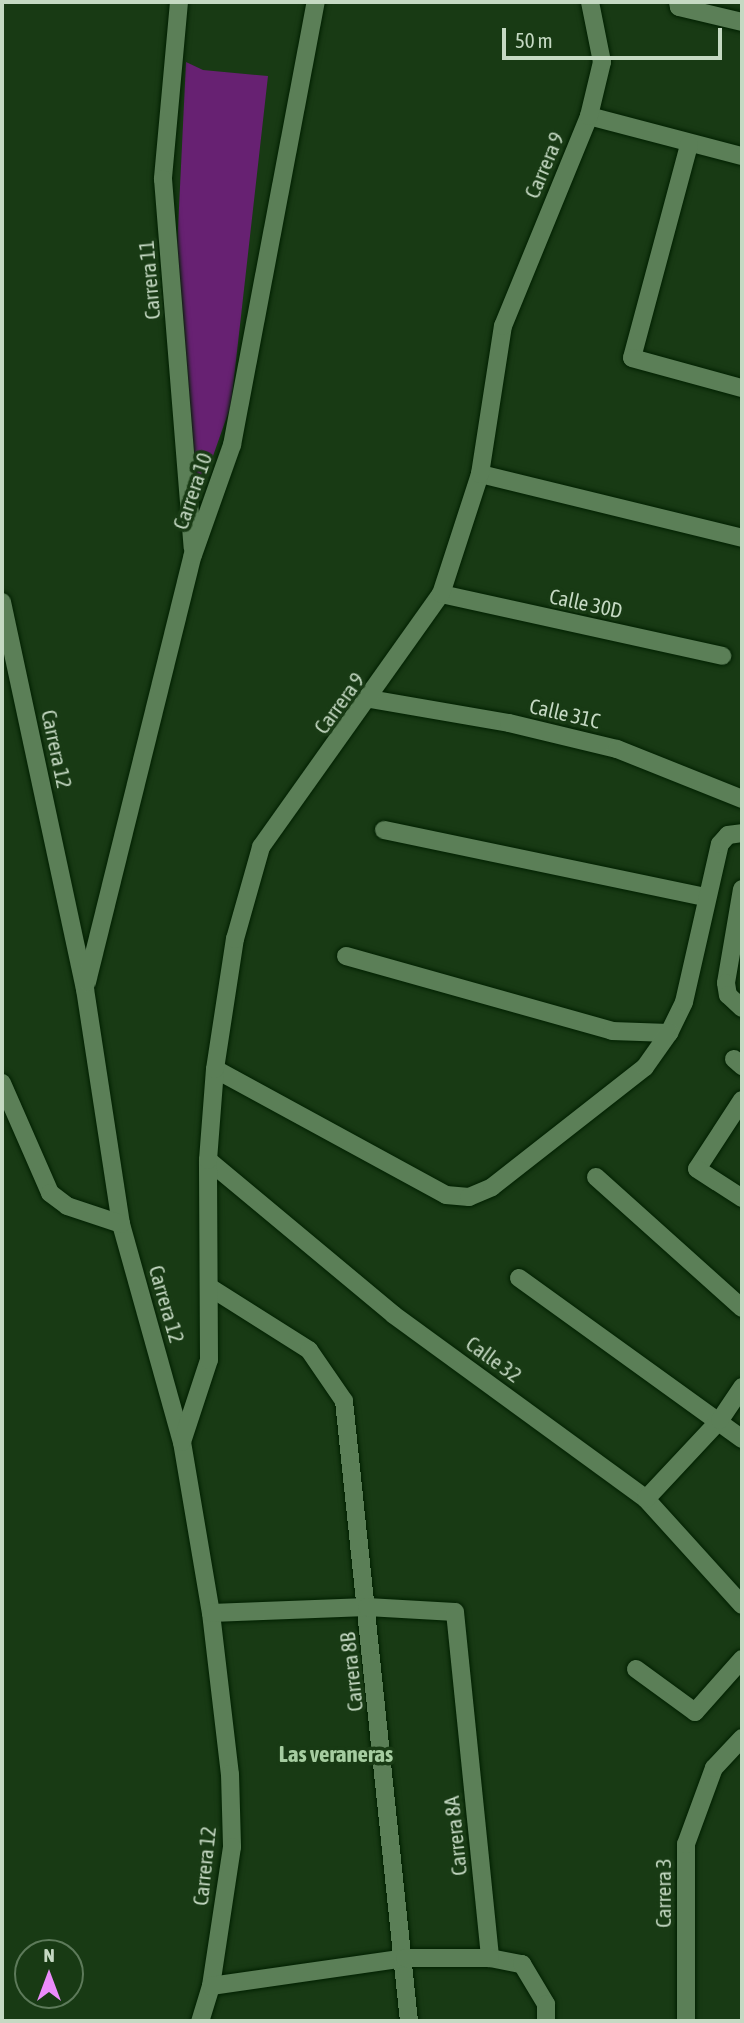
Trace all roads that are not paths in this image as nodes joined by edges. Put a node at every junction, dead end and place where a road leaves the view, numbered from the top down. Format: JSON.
{"nodes":[{"id":1,"x":179,"y":2,"type":"edge"},
{"id":2,"x":316,"y":2,"type":"edge"},
{"id":3,"x":590,"y":2,"type":"edge"},
{"id":4,"x":679,"y":4,"type":"edge"},
{"id":5,"x":742,"y":22,"type":"edge"},
{"id":6,"x":589,"y":116,"type":"junction"},
{"id":7,"x":689,"y":145,"type":"junction"},
{"id":8,"x":742,"y":156,"type":"edge"},
{"id":9,"x":742,"y":388,"type":"edge"},
{"id":10,"x":480,"y":474,"type":"junction"},
{"id":11,"x":742,"y":538,"type":"edge"},
{"id":12,"x":193,"y":555,"type":"junction"},
{"id":13,"x":441,"y":594,"type":"junction"},
{"id":14,"x":2,"y":602,"type":"edge"},
{"id":15,"x":722,"y":656,"type":"dead end"},
{"id":16,"x":370,"y":699,"type":"junction"},
{"id":17,"x":742,"y":799,"type":"edge"},
{"id":18,"x":384,"y":830,"type":"dead end"},
{"id":19,"x":742,"y":833,"type":"edge"},
{"id":20,"x":742,"y":889,"type":"edge"},
{"id":21,"x":705,"y":897,"type":"junction"},
{"id":22,"x":346,"y":956,"type":"dead end"},
{"id":23,"x":85,"y":989,"type":"junction"},
{"id":24,"x":742,"y":1008,"type":"edge"},
{"id":25,"x":669,"y":1033,"type":"junction"},
{"id":26,"x":215,"y":1069,"type":"junction"},
{"id":27,"x":2,"y":1083,"type":"edge"},
{"id":28,"x":742,"y":1100,"type":"edge"},
{"id":29,"x":208,"y":1160,"type":"junction"},
{"id":30,"x":596,"y":1177,"type":"dead end"},
{"id":31,"x":742,"y":1198,"type":"edge"},
{"id":32,"x":121,"y":1224,"type":"junction"},
{"id":33,"x":519,"y":1278,"type":"dead end"},
{"id":34,"x":211,"y":1288,"type":"junction"},
{"id":35,"x":742,"y":1308,"type":"edge"},
{"id":36,"x":742,"y":1387,"type":"edge"},
{"id":37,"x":720,"y":1420,"type":"junction"},
{"id":38,"x":742,"y":1439,"type":"edge"},
{"id":39,"x":182,"y":1442,"type":"junction"},
{"id":40,"x":646,"y":1499,"type":"junction"},
{"id":41,"x":742,"y":1605,"type":"edge"},
{"id":42,"x":367,"y":1607,"type":"junction"},
{"id":43,"x":211,"y":1613,"type":"junction"},
{"id":44,"x":742,"y":1659,"type":"edge"},
{"id":45,"x":636,"y":1669,"type":"dead end"},
{"id":46,"x":742,"y":1738,"type":"edge"},
{"id":47,"x":405,"y":1958,"type":"junction"},
{"id":48,"x":490,"y":1958,"type":"junction"},
{"id":49,"x":211,"y":1986,"type":"junction"},
{"id":50,"x":200,"y":2021,"type":"edge"},
{"id":51,"x":409,"y":2021,"type":"edge"},
{"id":52,"x":546,"y":2021,"type":"edge"},
{"id":53,"x":686,"y":2021,"type":"edge"}],
"edges":[{"from":1,"to":12,"type":"street","name":"Carrera 11"},
{"from":2,"to":12,"type":"street","name":"Carrera 10"},
{"from":3,"to":6,"type":"street","name":"Carrera 9"},
{"from":4,"to":5,"type":"street"},
{"from":6,"to":7,"type":"street"},
{"from":6,"to":10,"type":"street","name":"Carrera 9"},
{"from":7,"to":8,"type":"street"},
{"from":7,"to":9,"type":"street"},
{"from":10,"to":11,"type":"street"},
{"from":10,"to":13,"type":"street","name":"Carrera 9"},
{"from":12,"to":23,"type":"street","name":"Carrera 10"},
{"from":13,"to":15,"type":"street","name":"Calle 30D"},
{"from":13,"to":16,"type":"street","name":"Carrera 9"},
{"from":14,"to":23,"type":"street","name":"Carrera 12"},
{"from":16,"to":17,"type":"street","name":"Calle 31C"},
{"from":16,"to":26,"type":"street","name":"Carrera 9"},
{"from":18,"to":21,"type":"street"},
{"from":19,"to":21,"type":"street"},
{"from":20,"to":24,"type":"street"},
{"from":21,"to":25,"type":"street"},
{"from":22,"to":25,"type":"street"},
{"from":23,"to":32,"type":"street","name":"Carrera 12"},
{"from":25,"to":26,"type":"street"},
{"from":26,"to":29,"type":"street","name":"Carrera 9"},
{"from":27,"to":32,"type":"street"},
{"from":28,"to":31,"type":"street"},
{"from":29,"to":34,"type":"street","name":"Carrera 9"},
{"from":29,"to":40,"type":"street","name":"Calle 32"},
{"from":30,"to":35,"type":"street"},
{"from":32,"to":39,"type":"street","name":"Carrera 12"},
{"from":33,"to":37,"type":"street"},
{"from":34,"to":39,"type":"street","name":"Carrera 9"},
{"from":34,"to":42,"type":"street","name":"Carrera 8B"},
{"from":36,"to":37,"type":"street"},
{"from":37,"to":38,"type":"street"},
{"from":37,"to":40,"type":"street"},
{"from":39,"to":43,"type":"street","name":"Carrera 12"},
{"from":40,"to":41,"type":"street","name":"Calle 32"},
{"from":42,"to":43,"type":"street"},
{"from":42,"to":47,"type":"street","name":"Carrera 8B"},
{"from":42,"to":48,"type":"street","name":"Carrera 8A"},
{"from":43,"to":49,"type":"street","name":"Carrera 12"},
{"from":44,"to":45,"type":"street"},
{"from":46,"to":53,"type":"street","name":"Carrera 3"},
{"from":47,"to":48,"type":"street"},
{"from":47,"to":49,"type":"street"},
{"from":47,"to":51,"type":"street","name":"Carrera 8B"},
{"from":48,"to":52,"type":"street"},
{"from":49,"to":50,"type":"street","name":"Carrera 12"}]}
